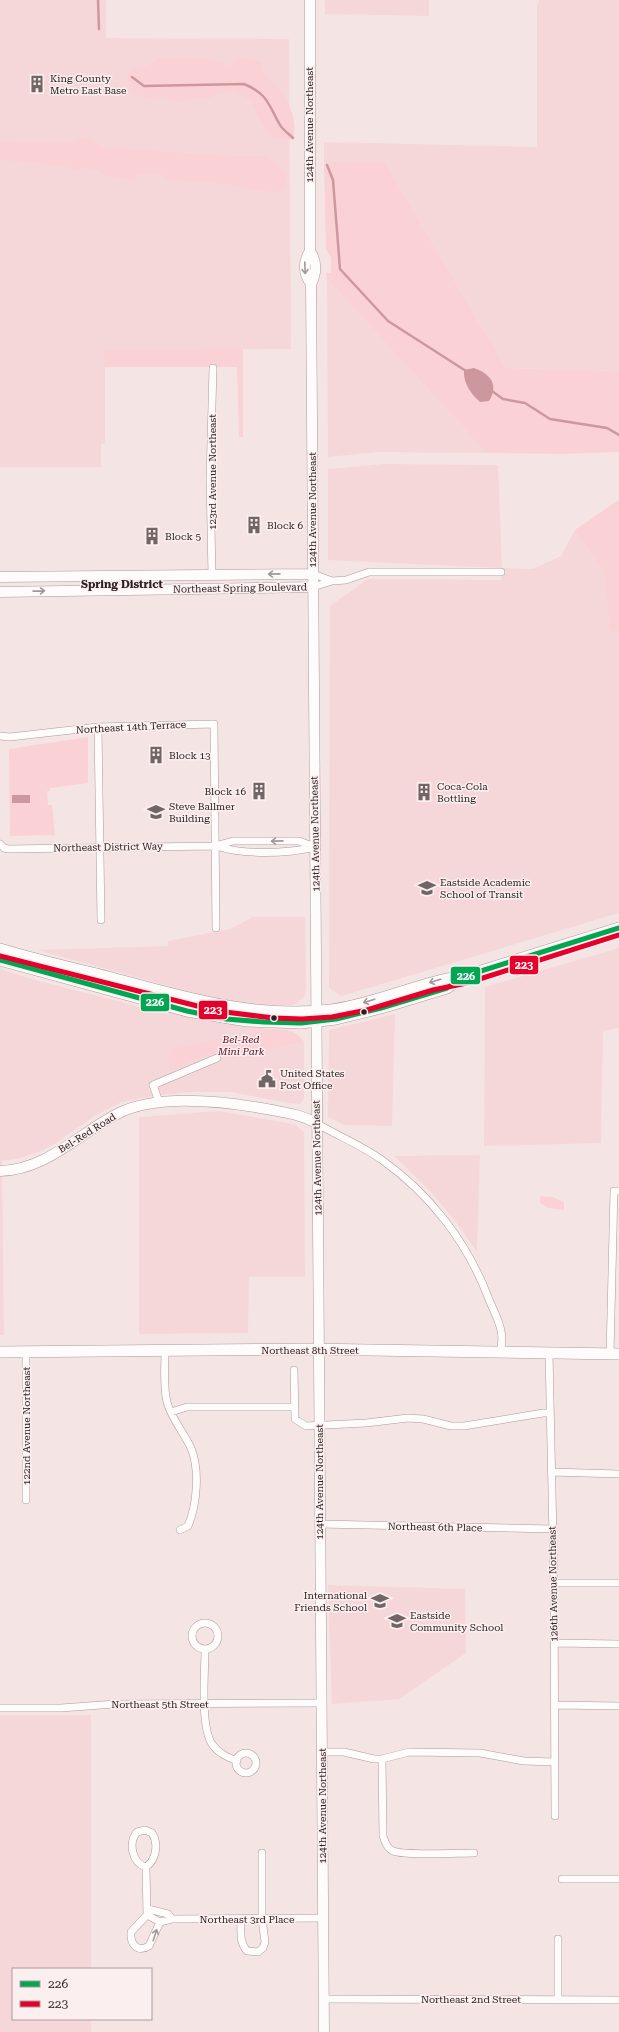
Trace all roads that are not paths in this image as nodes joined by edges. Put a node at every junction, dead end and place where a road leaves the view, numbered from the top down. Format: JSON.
{"nodes":[{"id":1,"x":310,"y":0,"type":"edge"},
{"id":2,"x":213,"y":368,"type":"dead end"},
{"id":3,"x":501,"y":572,"type":"dead end"},
{"id":4,"x":313,"y":574,"type":"junction"},
{"id":5,"x":212,"y":575,"type":"junction"},
{"id":6,"x":0,"y":577,"type":"edge"},
{"id":7,"x":332,"y":581,"type":"junction"},
{"id":8,"x":313,"y":587,"type":"junction"},
{"id":9,"x":0,"y":592,"type":"edge"},
{"id":10,"x":98,"y":727,"type":"junction"},
{"id":11,"x":0,"y":736,"type":"edge"},
{"id":12,"x":1,"y":845,"type":"edge"},
{"id":13,"x":216,"y":846,"type":"junction"},
{"id":14,"x":100,"y":847,"type":"junction"},
{"id":15,"x":315,"y":847,"type":"junction"},
{"id":16,"x":101,"y":920,"type":"dead end"},
{"id":17,"x":216,"y":928,"type":"dead end"},
{"id":18,"x":619,"y":928,"type":"edge"},
{"id":19,"x":0,"y":949,"type":"edge"},
{"id":20,"x":0,"y":960,"type":"edge"},
{"id":21,"x":317,"y":1016,"type":"junction"},
{"id":22,"x":264,"y":1017,"type":"junction"},
{"id":23,"x":217,"y":1058,"type":"dead end"},
{"id":24,"x":159,"y":1102,"type":"junction"},
{"id":25,"x":316,"y":1123,"type":"junction"},
{"id":26,"x":0,"y":1171,"type":"edge"},
{"id":27,"x":617,"y":1191,"type":"edge"},
{"id":28,"x":164,"y":1350,"type":"junction"},
{"id":29,"x":320,"y":1350,"type":"junction"},
{"id":30,"x":26,"y":1351,"type":"junction"},
{"id":31,"x":0,"y":1352,"type":"edge"},
{"id":32,"x":501,"y":1352,"type":"junction"},
{"id":33,"x":549,"y":1353,"type":"junction"},
{"id":34,"x":615,"y":1354,"type":"edge"},
{"id":35,"x":294,"y":1370,"type":"dead end"},
{"id":36,"x":294,"y":1407,"type":"junction"},
{"id":37,"x":171,"y":1412,"type":"junction"},
{"id":38,"x":550,"y":1413,"type":"junction"},
{"id":39,"x":319,"y":1425,"type":"junction"},
{"id":40,"x":550,"y":1472,"type":"junction"},
{"id":41,"x":619,"y":1474,"type":"edge"},
{"id":42,"x":26,"y":1500,"type":"dead end"},
{"id":43,"x":319,"y":1524,"type":"junction"},
{"id":44,"x":552,"y":1529,"type":"junction"},
{"id":45,"x":180,"y":1530,"type":"dead end"},
{"id":46,"x":554,"y":1583,"type":"junction"},
{"id":47,"x":619,"y":1583,"type":"edge"},
{"id":48,"x":555,"y":1644,"type":"junction"},
{"id":49,"x":619,"y":1644,"type":"edge"},
{"id":50,"x":205,"y":1649,"type":"dead end"},
{"id":51,"x":205,"y":1703,"type":"junction"},
{"id":52,"x":321,"y":1703,"type":"junction"},
{"id":53,"x":555,"y":1705,"type":"junction"},
{"id":54,"x":619,"y":1706,"type":"edge"},
{"id":55,"x":0,"y":1708,"type":"edge"},
{"id":56,"x":322,"y":1752,"type":"junction"},
{"id":57,"x":382,"y":1759,"type":"junction"},
{"id":58,"x":237,"y":1761,"type":"dead end"},
{"id":59,"x":554,"y":1762,"type":"junction"},
{"id":60,"x":555,"y":1816,"type":"dead end"},
{"id":61,"x":474,"y":1853,"type":"dead end"},
{"id":62,"x":262,"y":1854,"type":"dead end"},
{"id":63,"x":146,"y":1867,"type":"junction"},
{"id":64,"x":562,"y":1879,"type":"dead end"},
{"id":65,"x":619,"y":1879,"type":"edge"},
{"id":66,"x":147,"y":1912,"type":"junction"},
{"id":67,"x":323,"y":1918,"type":"junction"},
{"id":68,"x":172,"y":1919,"type":"junction"},
{"id":69,"x":241,"y":1919,"type":"junction"},
{"id":70,"x":262,"y":1919,"type":"junction"},
{"id":71,"x":160,"y":1922,"type":"junction"},
{"id":72,"x":558,"y":1939,"type":"dead end"},
{"id":73,"x":323,"y":1999,"type":"junction"},
{"id":74,"x":558,"y":1999,"type":"junction"},
{"id":75,"x":619,"y":2000,"type":"edge"},
{"id":76,"x":324,"y":2032,"type":"edge"}],
"edges":[{"from":1,"to":4,"type":"street","name":"124th Avenue Northeast"},
{"from":2,"to":5,"type":"street","name":"123rd Avenue Northeast"},
{"from":3,"to":7,"type":"street","name":"Northeast Spring Boulevard"},
{"from":4,"to":5,"type":"street","name":"Northeast Spring Boulevard","one_way":true},
{"from":4,"to":7,"type":"street","name":"Northeast Spring Boulevard"},
{"from":4,"to":8,"type":"street","name":"124th Avenue Northeast"},
{"from":5,"to":6,"type":"street","name":"Northeast Spring Boulevard"},
{"from":7,"to":8,"type":"street"},
{"from":9,"to":8,"type":"street","name":"Northeast Spring Boulevard","one_way":true},
{"from":8,"to":15,"type":"street","name":"124th Avenue Northeast"},
{"from":10,"to":11,"type":"street","name":"Northeast 14th Terrace"},
{"from":10,"to":13,"type":"street","name":"Northeast 14th Terrace"},
{"from":10,"to":14,"type":"street"},
{"from":12,"to":14,"type":"street","name":"Northeast District Way"},
{"from":13,"to":14,"type":"street","name":"Northeast District Way"},
{"from":13,"to":15,"type":"street","name":"Northeast District Way"},
{"from":13,"to":17,"type":"street"},
{"from":14,"to":16,"type":"street"},
{"from":15,"to":21,"type":"street","name":"124th Avenue Northeast"},
{"from":18,"to":21,"type":"main road"},
{"from":19,"to":22,"type":"main road"},
{"from":20,"to":22,"type":"main road"},
{"from":21,"to":22,"type":"main road"},
{"from":21,"to":25,"type":"street","name":"124th Avenue Northeast"},
{"from":23,"to":24,"type":"street"},
{"from":24,"to":25,"type":"street","name":"Bel-Red Road"},
{"from":24,"to":26,"type":"street","name":"Bel-Red Road"},
{"from":25,"to":29,"type":"street","name":"124th Avenue Northeast"},
{"from":25,"to":32,"type":"street"},
{"from":27,"to":34,"type":"street"},
{"from":28,"to":29,"type":"main road","name":"Northeast 8th Street"},
{"from":28,"to":30,"type":"main road","name":"Northeast 8th Street"},
{"from":28,"to":37,"type":"street"},
{"from":29,"to":32,"type":"main road","name":"Northeast 8th Street"},
{"from":29,"to":39,"type":"street","name":"124th Avenue Northeast"},
{"from":30,"to":31,"type":"main road","name":"Northeast 8th Street"},
{"from":30,"to":42,"type":"street","name":"122nd Avenue Northeast"},
{"from":32,"to":33,"type":"main road","name":"Northeast 8th Street"},
{"from":33,"to":34,"type":"main road","name":"Northeast 8th Street"},
{"from":33,"to":38,"type":"street","name":"126th Avenue Northeast"},
{"from":35,"to":36,"type":"street"},
{"from":36,"to":37,"type":"street"},
{"from":36,"to":39,"type":"street"},
{"from":37,"to":45,"type":"street"},
{"from":38,"to":39,"type":"street"},
{"from":38,"to":40,"type":"street","name":"126th Avenue Northeast"},
{"from":39,"to":43,"type":"street","name":"124th Avenue Northeast"},
{"from":40,"to":41,"type":"street"},
{"from":40,"to":44,"type":"street","name":"126th Avenue Northeast"},
{"from":43,"to":44,"type":"street","name":"Northeast 6th Place"},
{"from":43,"to":52,"type":"street","name":"124th Avenue Northeast"},
{"from":44,"to":46,"type":"street","name":"126th Avenue Northeast"},
{"from":46,"to":47,"type":"street"},
{"from":46,"to":48,"type":"street","name":"126th Avenue Northeast"},
{"from":48,"to":49,"type":"street"},
{"from":48,"to":53,"type":"street","name":"126th Avenue Northeast"},
{"from":50,"to":51,"type":"street"},
{"from":51,"to":52,"type":"street","name":"Northeast 5th Street"},
{"from":51,"to":55,"type":"street","name":"Northeast 5th Street"},
{"from":51,"to":58,"type":"street"},
{"from":52,"to":56,"type":"street","name":"124th Avenue Northeast"},
{"from":53,"to":54,"type":"street"},
{"from":53,"to":59,"type":"street","name":"126th Avenue Northeast"},
{"from":56,"to":57,"type":"street"},
{"from":56,"to":67,"type":"street","name":"124th Avenue Northeast"},
{"from":57,"to":59,"type":"street"},
{"from":57,"to":61,"type":"street"},
{"from":59,"to":60,"type":"street","name":"126th Avenue Northeast"},
{"from":62,"to":70,"type":"street"},
{"from":63,"to":63,"type":"street"},
{"from":63,"to":66,"type":"street"},
{"from":64,"to":65,"type":"street"},
{"from":66,"to":68,"type":"street","name":"Northeast 3rd Place"},
{"from":66,"to":71,"type":"street"},
{"from":66,"to":71,"type":"street","one_way":true},
{"from":67,"to":70,"type":"street","name":"Northeast 3rd Place"},
{"from":67,"to":73,"type":"street","name":"124th Avenue Northeast"},
{"from":68,"to":69,"type":"street","name":"Northeast 3rd Place"},
{"from":68,"to":71,"type":"street","name":"Northeast 3rd Place"},
{"from":69,"to":70,"type":"street","name":"Northeast 3rd Place"},
{"from":69,"to":70,"type":"street"},
{"from":72,"to":74,"type":"street"},
{"from":73,"to":74,"type":"street","name":"Northeast 2nd Street"},
{"from":73,"to":76,"type":"street","name":"124th Avenue Northeast"},
{"from":74,"to":75,"type":"street","name":"Northeast 2nd Street"}]}
